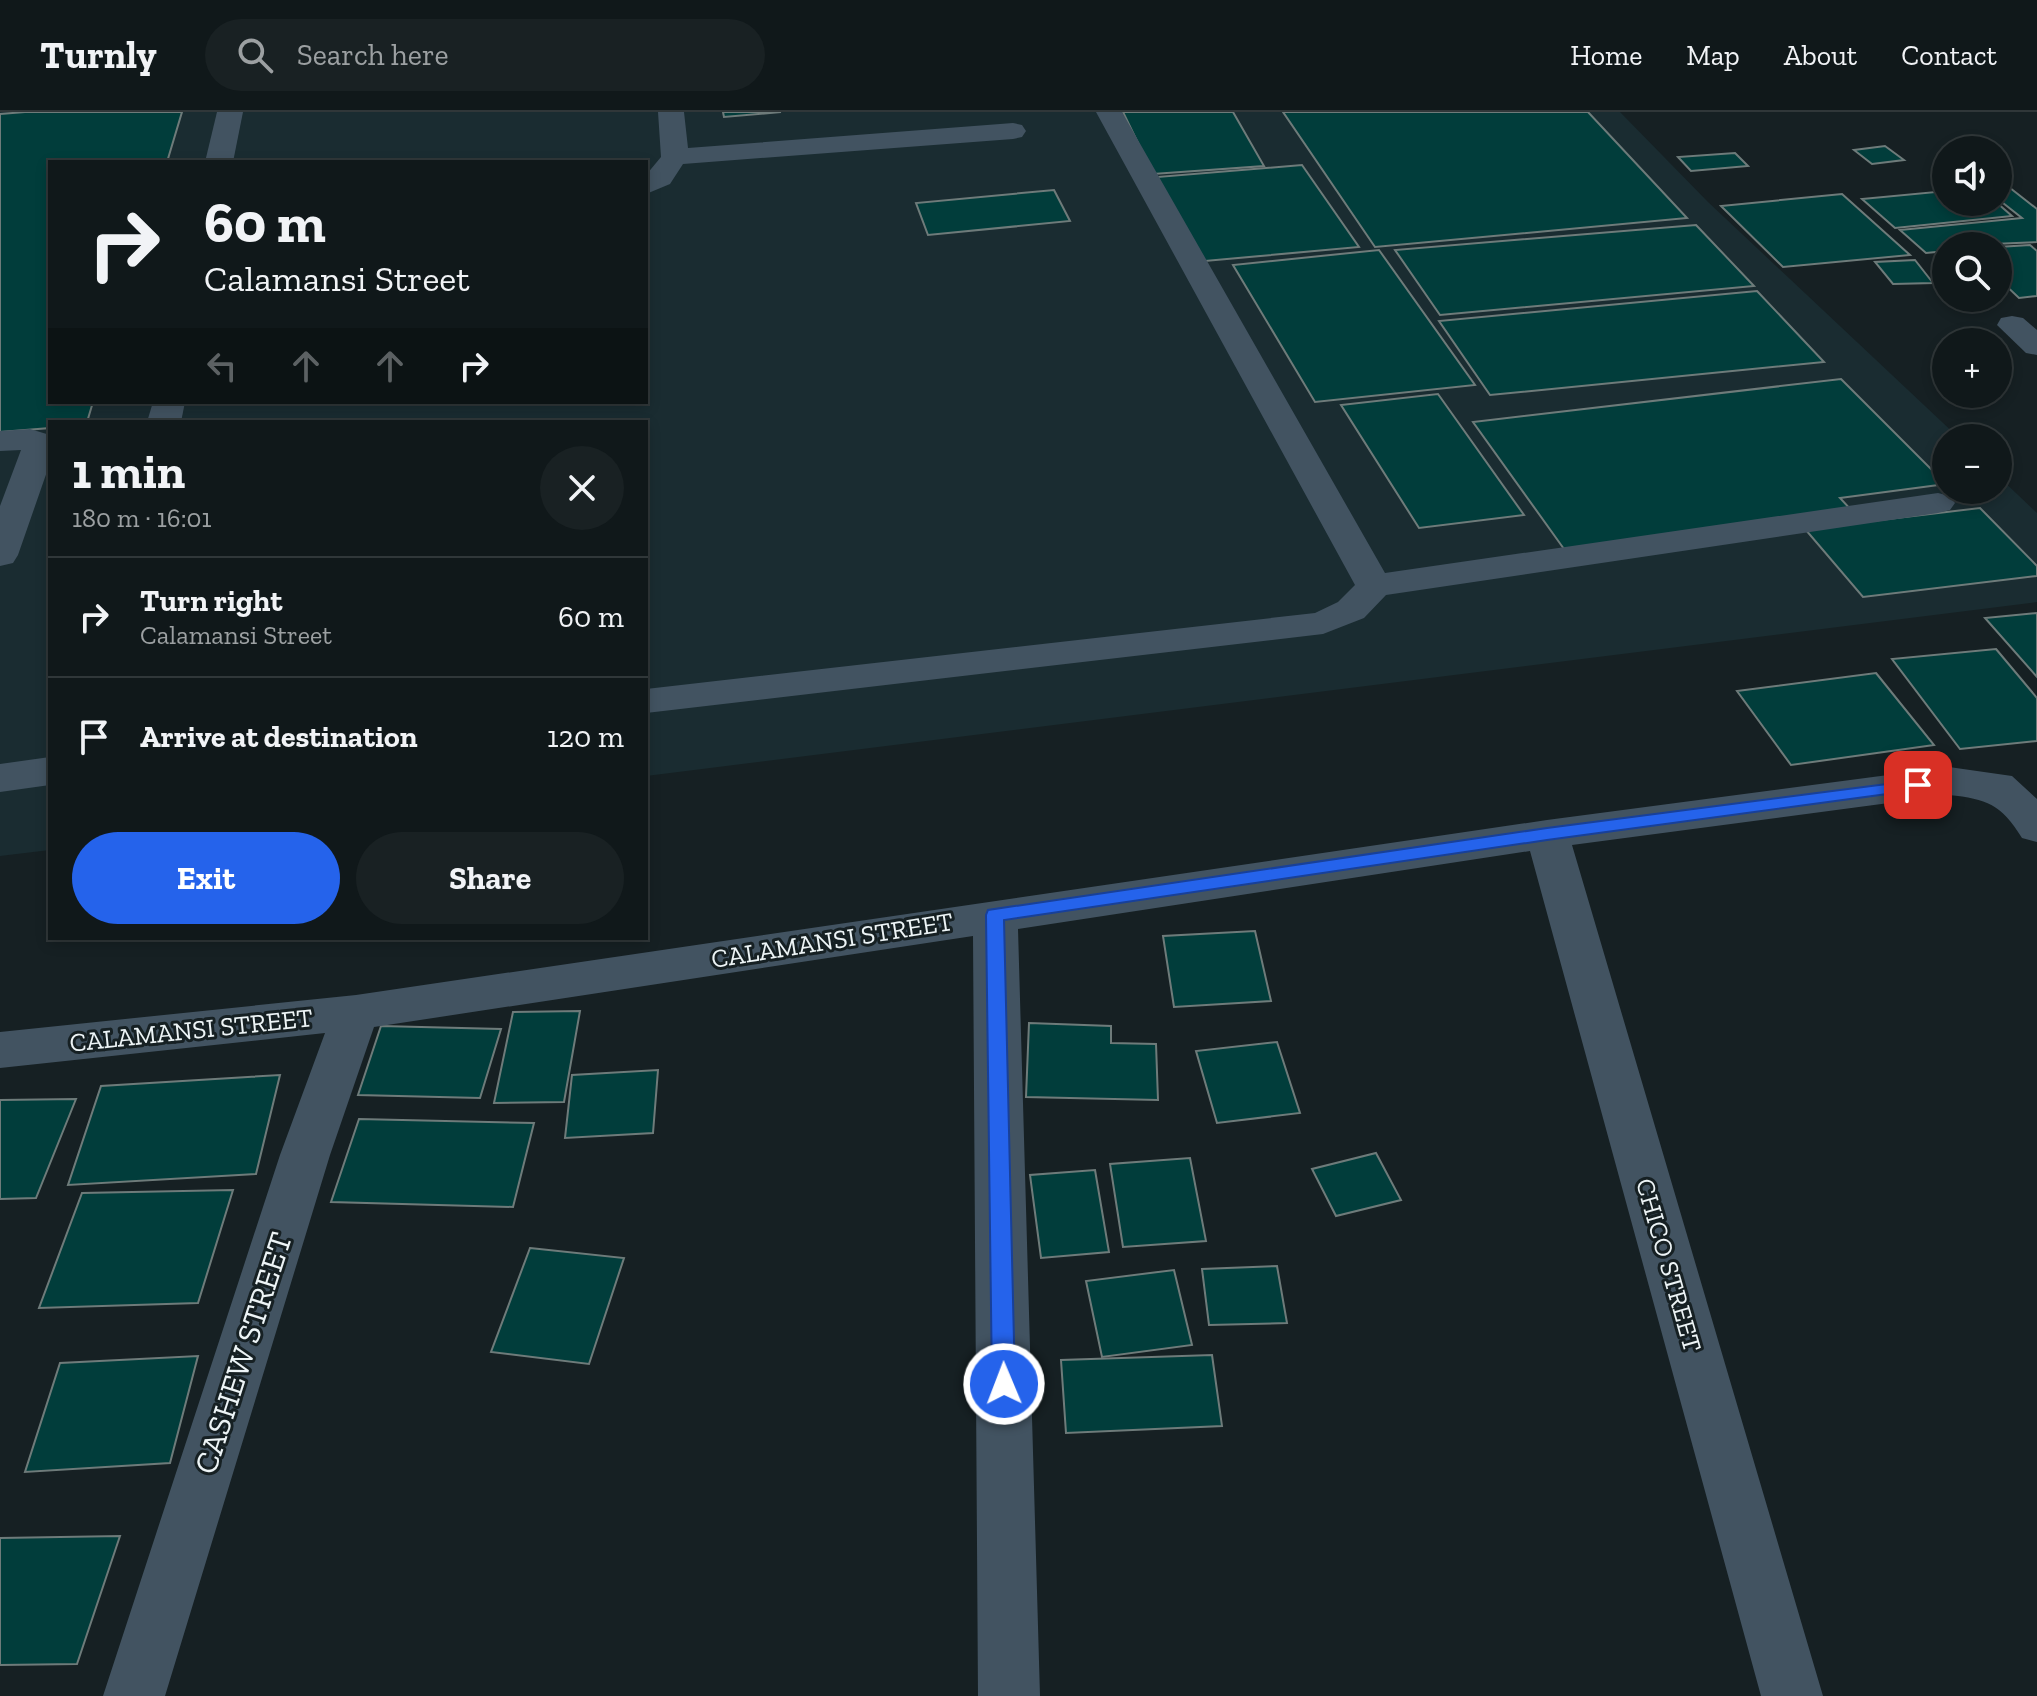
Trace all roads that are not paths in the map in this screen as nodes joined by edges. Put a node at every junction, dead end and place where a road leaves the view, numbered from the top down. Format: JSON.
{"nodes":[{"id":1,"x":230,"y":112,"type":"edge"},
{"id":2,"x":671,"y":112,"type":"edge"},
{"id":3,"x":1109,"y":112,"type":"edge"},
{"id":4,"x":1013,"y":131,"type":"dead end"},
{"id":5,"x":675,"y":157,"type":"junction"},
{"id":6,"x":219,"y":160,"type":"edge"},
{"id":7,"x":648,"y":185,"type":"edge"},
{"id":8,"x":2012,"y":325,"type":"dead end"},
{"id":9,"x":2037,"y":346,"type":"edge"},
{"id":10,"x":0,"y":441,"type":"edge"},
{"id":11,"x":1932,"y":504,"type":"edge"},
{"id":12,"x":0,"y":555,"type":"edge"},
{"id":13,"x":1374,"y":586,"type":"junction"},
{"id":14,"x":648,"y":701,"type":"edge"},
{"id":15,"x":48,"y":771,"type":"edge"},
{"id":16,"x":0,"y":778,"type":"edge"},
{"id":17,"x":2037,"y":828,"type":"edge"},
{"id":18,"x":1547,"y":834,"type":"junction"},
{"id":19,"x":995,"y":915,"type":"junction"},
{"id":20,"x":356,"y":1012,"type":"junction"},
{"id":21,"x":0,"y":1050,"type":"edge"},
{"id":22,"x":134,"y":1696,"type":"edge"},
{"id":23,"x":1009,"y":1696,"type":"edge"},
{"id":24,"x":1792,"y":1696,"type":"edge"}],
"edges":[{"from":1,"to":6,"type":"street"},
{"from":2,"to":5,"type":"street"},
{"from":3,"to":13,"type":"street"},
{"from":4,"to":5,"type":"street"},
{"from":5,"to":7,"type":"street"},
{"from":8,"to":9,"type":"street"},
{"from":10,"to":12,"type":"street"},
{"from":11,"to":13,"type":"street"},
{"from":13,"to":14,"type":"street"},
{"from":15,"to":16,"type":"street"},
{"from":17,"to":18,"type":"street","name":"CALAMANSI STREET"},
{"from":18,"to":19,"type":"street","name":"CALAMANSI STREET"},
{"from":18,"to":24,"type":"street","name":"CHICO STREET"},
{"from":19,"to":20,"type":"street","name":"CALAMANSI STREET"},
{"from":19,"to":23,"type":"street"},
{"from":20,"to":21,"type":"street","name":"CALAMANSI STREET"},
{"from":20,"to":22,"type":"street","name":"CASHEW STREET"}]}
